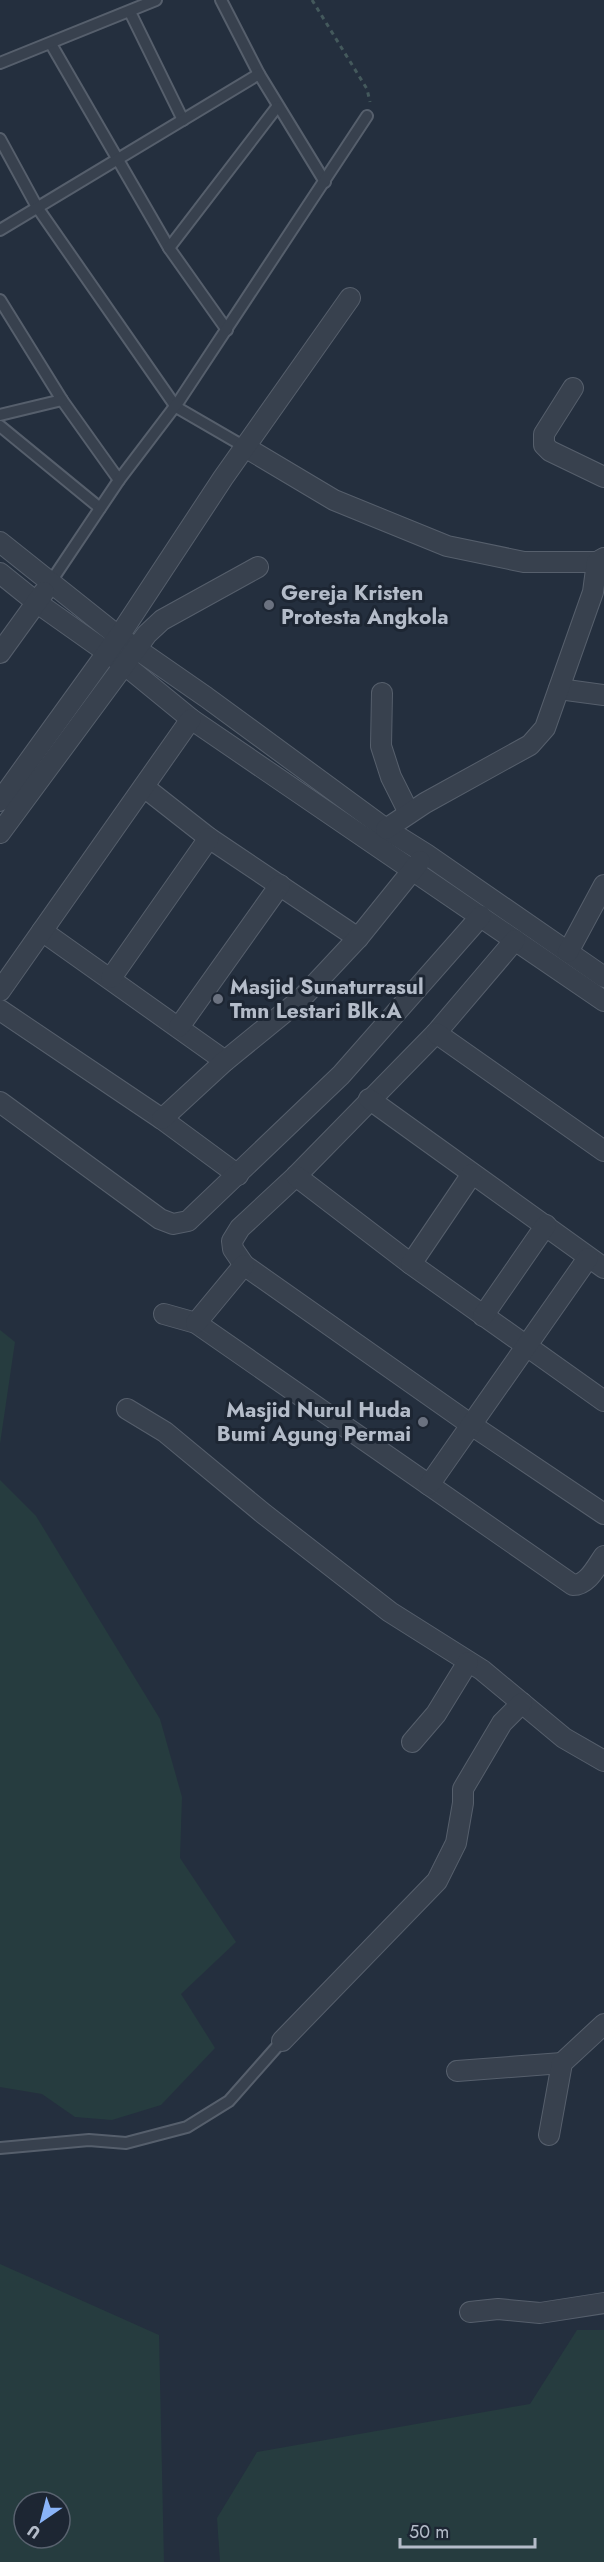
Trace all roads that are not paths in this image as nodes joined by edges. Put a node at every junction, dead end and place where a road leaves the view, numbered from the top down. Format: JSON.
{"nodes":[{"id":1,"x":156,"y":0,"type":"edge"},
{"id":2,"x":221,"y":0,"type":"edge"},
{"id":3,"x":130,"y":12,"type":"junction"},
{"id":4,"x":51,"y":44,"type":"junction"},
{"id":5,"x":0,"y":63,"type":"edge"},
{"id":6,"x":259,"y":74,"type":"junction"},
{"id":7,"x":277,"y":107,"type":"junction"},
{"id":8,"x":367,"y":116,"type":"road end"},
{"id":9,"x":183,"y":120,"type":"junction"},
{"id":10,"x":0,"y":139,"type":"edge"},
{"id":11,"x":118,"y":159,"type":"junction"},
{"id":12,"x":325,"y":182,"type":"junction"},
{"id":13,"x":37,"y":207,"type":"junction"},
{"id":14,"x":0,"y":230,"type":"edge"},
{"id":15,"x":169,"y":249,"type":"junction"},
{"id":16,"x":350,"y":298,"type":"dead end"},
{"id":17,"x":0,"y":300,"type":"edge"},
{"id":18,"x":227,"y":330,"type":"junction"},
{"id":19,"x":573,"y":388,"type":"dead end"},
{"id":20,"x":62,"y":400,"type":"junction"},
{"id":21,"x":176,"y":407,"type":"junction"},
{"id":22,"x":0,"y":415,"type":"edge"},
{"id":23,"x":0,"y":426,"type":"edge"},
{"id":24,"x":245,"y":447,"type":"junction"},
{"id":25,"x":604,"y":477,"type":"edge"},
{"id":26,"x":118,"y":480,"type":"junction"},
{"id":27,"x":100,"y":508,"type":"junction"},
{"id":28,"x":0,"y":542,"type":"edge"},
{"id":29,"x":601,"y":560,"type":"edge"},
{"id":30,"x":258,"y":567,"type":"dead end"},
{"id":31,"x":0,"y":573,"type":"edge"},
{"id":32,"x":50,"y":584,"type":"junction"},
{"id":33,"x":36,"y":603,"type":"junction"},
{"id":34,"x":119,"y":636,"type":"junction"},
{"id":35,"x":137,"y":649,"type":"junction"},
{"id":36,"x":0,"y":653,"type":"edge"},
{"id":37,"x":106,"y":654,"type":"junction"},
{"id":38,"x":125,"y":665,"type":"junction"},
{"id":39,"x":559,"y":689,"type":"junction"},
{"id":40,"x":382,"y":693,"type":"dead end"},
{"id":41,"x":604,"y":695,"type":"edge"},
{"id":42,"x":191,"y":719,"type":"junction"},
{"id":43,"x":144,"y":787,"type":"junction"},
{"id":44,"x":0,"y":801,"type":"edge"},
{"id":45,"x":409,"y":813,"type":"junction"},
{"id":46,"x":386,"y":829,"type":"junction"},
{"id":47,"x":0,"y":833,"type":"edge"},
{"id":48,"x":209,"y":838,"type":"junction"},
{"id":49,"x":426,"y":854,"type":"junction"},
{"id":50,"x":413,"y":870,"type":"junction"},
{"id":51,"x":280,"y":885,"type":"junction"},
{"id":52,"x":604,"y":885,"type":"edge"},
{"id":53,"x":481,"y":916,"type":"junction"},
{"id":54,"x":42,"y":931,"type":"junction"},
{"id":55,"x":358,"y":938,"type":"junction"},
{"id":56,"x":515,"y":940,"type":"junction"},
{"id":57,"x":568,"y":952,"type":"junction"},
{"id":58,"x":604,"y":977,"type":"edge"},
{"id":59,"x":111,"y":978,"type":"junction"},
{"id":60,"x":0,"y":991,"type":"edge"},
{"id":61,"x":604,"y":1000,"type":"edge"},
{"id":62,"x":0,"y":1010,"type":"edge"},
{"id":63,"x":179,"y":1027,"type":"junction"},
{"id":64,"x":436,"y":1034,"type":"junction"},
{"id":65,"x":225,"y":1061,"type":"junction"},
{"id":66,"x":369,"y":1099,"type":"junction"},
{"id":67,"x":0,"y":1102,"type":"edge"},
{"id":68,"x":162,"y":1119,"type":"junction"},
{"id":69,"x":604,"y":1151,"type":"edge"},
{"id":70,"x":472,"y":1174,"type":"junction"},
{"id":71,"x":238,"y":1175,"type":"junction"},
{"id":72,"x":296,"y":1176,"type":"junction"},
{"id":73,"x":546,"y":1225,"type":"junction"},
{"id":74,"x":596,"y":1263,"type":"edge"},
{"id":75,"x":411,"y":1264,"type":"junction"},
{"id":76,"x":244,"y":1265,"type":"junction"},
{"id":77,"x":164,"y":1314,"type":"dead end"},
{"id":78,"x":483,"y":1316,"type":"junction"},
{"id":79,"x":196,"y":1323,"type":"junction"},
{"id":80,"x":526,"y":1347,"type":"junction"},
{"id":81,"x":603,"y":1399,"type":"edge"},
{"id":82,"x":127,"y":1409,"type":"dead end"},
{"id":83,"x":470,"y":1424,"type":"junction"},
{"id":84,"x":429,"y":1485,"type":"junction"},
{"id":85,"x":604,"y":1514,"type":"edge"},
{"id":86,"x":604,"y":1556,"type":"edge"},
{"id":87,"x":468,"y":1662,"type":"junction"},
{"id":88,"x":522,"y":1703,"type":"junction"},
{"id":89,"x":412,"y":1742,"type":"dead end"},
{"id":90,"x":604,"y":1761,"type":"edge"},
{"id":91,"x":604,"y":2024,"type":"edge"},
{"id":92,"x":282,"y":2041,"type":"joint"},
{"id":93,"x":562,"y":2063,"type":"junction"},
{"id":94,"x":457,"y":2071,"type":"dead end"},
{"id":95,"x":549,"y":2135,"type":"dead end"},
{"id":96,"x":0,"y":2148,"type":"edge"},
{"id":97,"x":604,"y":2303,"type":"edge"},
{"id":98,"x":470,"y":2312,"type":"dead end"}],
"edges":[{"from":1,"to":3,"type":"lane"},
{"from":2,"to":6,"type":"lane"},
{"from":3,"to":4,"type":"lane"},
{"from":3,"to":9,"type":"lane"},
{"from":4,"to":5,"type":"lane"},
{"from":4,"to":11,"type":"lane"},
{"from":6,"to":7,"type":"lane"},
{"from":6,"to":9,"type":"lane"},
{"from":7,"to":12,"type":"lane"},
{"from":7,"to":15,"type":"lane"},
{"from":8,"to":12,"type":"lane"},
{"from":9,"to":11,"type":"lane"},
{"from":10,"to":13,"type":"lane"},
{"from":11,"to":13,"type":"lane"},
{"from":11,"to":15,"type":"lane"},
{"from":12,"to":18,"type":"lane"},
{"from":13,"to":14,"type":"lane"},
{"from":13,"to":21,"type":"lane"},
{"from":15,"to":18,"type":"lane"},
{"from":16,"to":24,"type":"street"},
{"from":17,"to":20,"type":"lane"},
{"from":18,"to":21,"type":"lane"},
{"from":19,"to":25,"type":"street"},
{"from":20,"to":22,"type":"lane"},
{"from":20,"to":26,"type":"lane"},
{"from":21,"to":24,"type":"lane"},
{"from":21,"to":26,"type":"lane"},
{"from":23,"to":27,"type":"lane"},
{"from":24,"to":29,"type":"street"},
{"from":24,"to":34,"type":"street"},
{"from":26,"to":27,"type":"lane"},
{"from":27,"to":32,"type":"lane"},
{"from":28,"to":32,"type":"street"},
{"from":29,"to":39,"type":"street"},
{"from":30,"to":35,"type":"street"},
{"from":31,"to":33,"type":"street"},
{"from":32,"to":33,"type":"street"},
{"from":32,"to":34,"type":"street"},
{"from":33,"to":36,"type":"street"},
{"from":33,"to":37,"type":"street"},
{"from":34,"to":35,"type":"street"},
{"from":34,"to":37,"type":"street"},
{"from":35,"to":38,"type":"street"},
{"from":35,"to":46,"type":"street"},
{"from":37,"to":38,"type":"street"},
{"from":37,"to":44,"type":"street"},
{"from":38,"to":42,"type":"street"},
{"from":38,"to":47,"type":"street"},
{"from":39,"to":41,"type":"street"},
{"from":39,"to":45,"type":"street"},
{"from":40,"to":45,"type":"street"},
{"from":42,"to":43,"type":"street"},
{"from":42,"to":50,"type":"street"},
{"from":43,"to":48,"type":"street"},
{"from":43,"to":54,"type":"street"},
{"from":45,"to":46,"type":"street"},
{"from":46,"to":49,"type":"street"},
{"from":48,"to":51,"type":"street"},
{"from":48,"to":59,"type":"street"},
{"from":49,"to":50,"type":"street"},
{"from":49,"to":57,"type":"street"},
{"from":50,"to":53,"type":"street"},
{"from":50,"to":55,"type":"street"},
{"from":51,"to":55,"type":"street"},
{"from":51,"to":63,"type":"street"},
{"from":52,"to":57,"type":"street"},
{"from":53,"to":56,"type":"street"},
{"from":53,"to":71,"type":"street"},
{"from":54,"to":59,"type":"street"},
{"from":54,"to":60,"type":"street"},
{"from":55,"to":65,"type":"street"},
{"from":56,"to":61,"type":"street"},
{"from":56,"to":64,"type":"street"},
{"from":57,"to":58,"type":"street"},
{"from":59,"to":63,"type":"street"},
{"from":62,"to":68,"type":"street"},
{"from":63,"to":65,"type":"street"},
{"from":64,"to":66,"type":"street"},
{"from":64,"to":69,"type":"street"},
{"from":65,"to":68,"type":"street"},
{"from":66,"to":70,"type":"street"},
{"from":66,"to":72,"type":"street"},
{"from":67,"to":71,"type":"street"},
{"from":68,"to":71,"type":"street"},
{"from":70,"to":73,"type":"street"},
{"from":70,"to":75,"type":"street"},
{"from":72,"to":75,"type":"street"},
{"from":72,"to":76,"type":"street"},
{"from":73,"to":74,"type":"street"},
{"from":73,"to":78,"type":"street"},
{"from":74,"to":80,"type":"street"},
{"from":75,"to":78,"type":"street"},
{"from":76,"to":79,"type":"street"},
{"from":76,"to":83,"type":"street"},
{"from":77,"to":79,"type":"street"},
{"from":78,"to":80,"type":"street"},
{"from":79,"to":84,"type":"street"},
{"from":80,"to":81,"type":"street"},
{"from":80,"to":83,"type":"street"},
{"from":82,"to":87,"type":"street"},
{"from":83,"to":84,"type":"street"},
{"from":83,"to":85,"type":"street"},
{"from":84,"to":86,"type":"street"},
{"from":87,"to":88,"type":"street"},
{"from":87,"to":89,"type":"street"},
{"from":88,"to":90,"type":"street"},
{"from":88,"to":92,"type":"street"},
{"from":91,"to":93,"type":"street"},
{"from":92,"to":96,"type":"lane"},
{"from":93,"to":94,"type":"street"},
{"from":93,"to":95,"type":"street"},
{"from":97,"to":98,"type":"street"}]}
